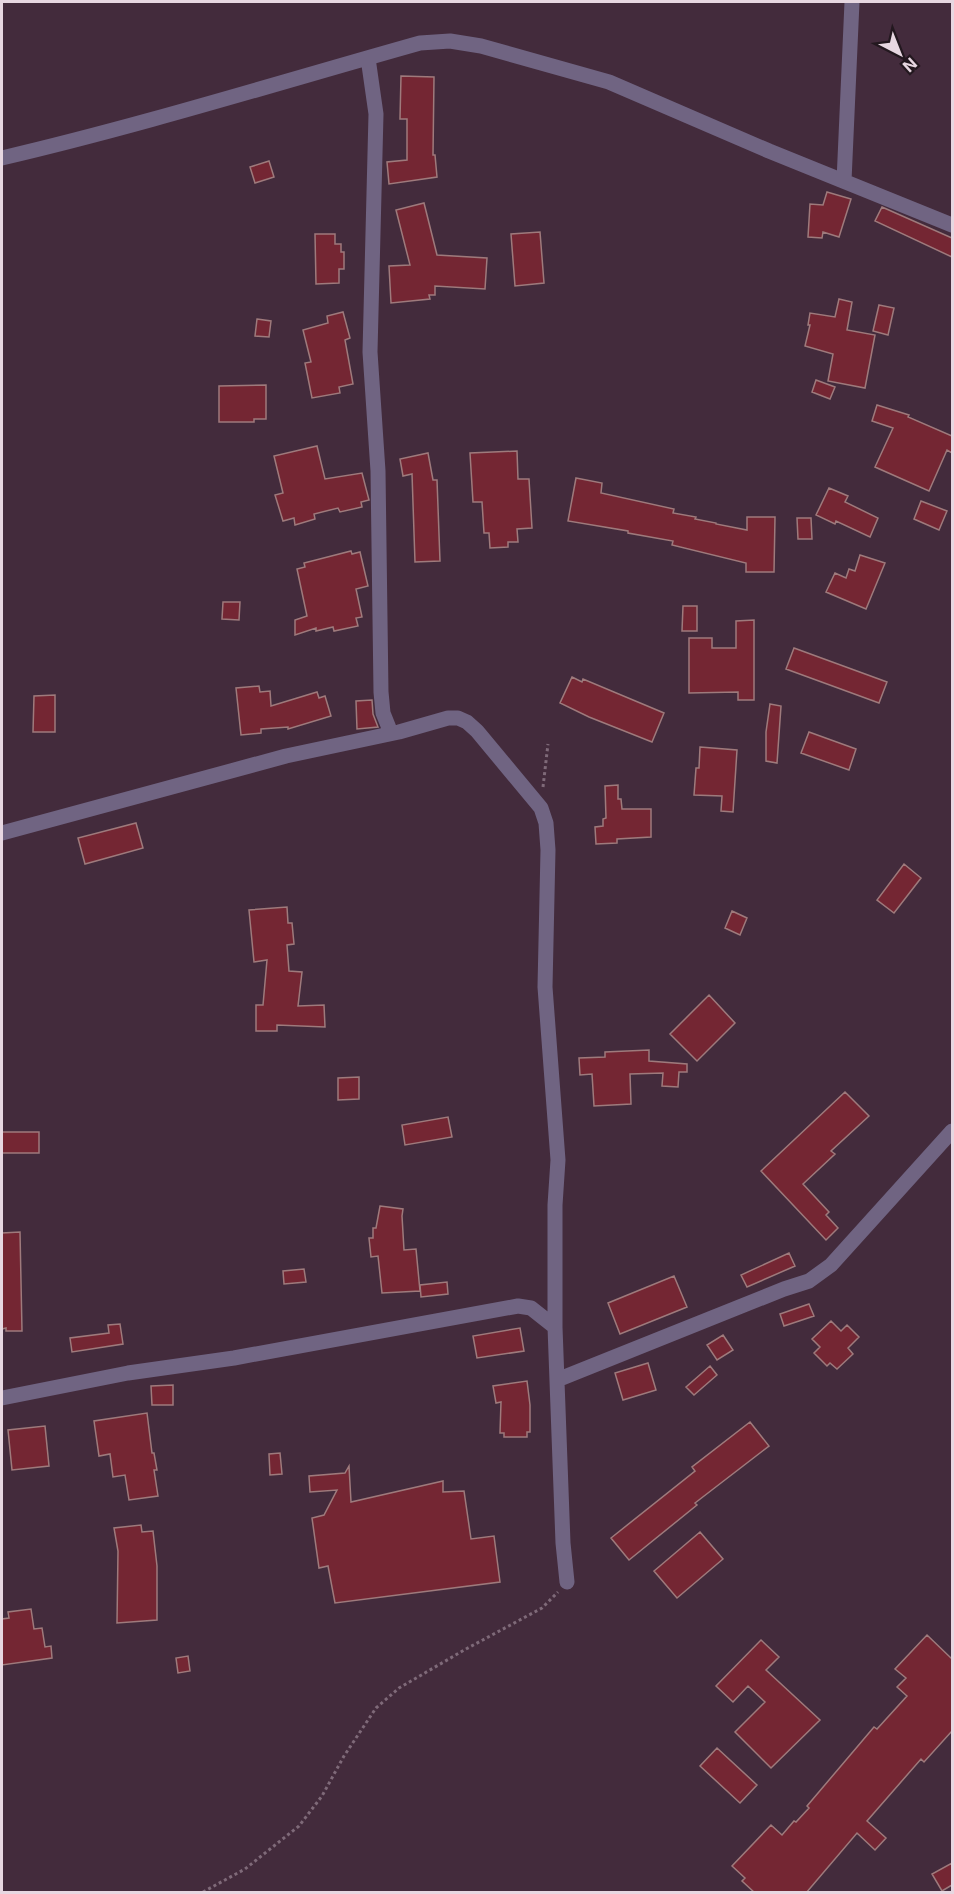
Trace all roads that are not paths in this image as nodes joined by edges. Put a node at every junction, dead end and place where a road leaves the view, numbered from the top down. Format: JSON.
{"nodes":[{"id":1,"x":852,"y":2,"type":"edge"},
{"id":2,"x":368,"y":58,"type":"junction"},
{"id":3,"x":2,"y":158,"type":"edge"},
{"id":4,"x":844,"y":182,"type":"junction"},
{"id":5,"x":952,"y":225,"type":"edge"},
{"id":6,"x":391,"y":734,"type":"junction"},
{"id":7,"x":2,"y":833,"type":"edge"},
{"id":8,"x":952,"y":1131,"type":"edge"},
{"id":9,"x":555,"y":1327,"type":"junction"},
{"id":10,"x":557,"y":1380,"type":"junction"},
{"id":11,"x":2,"y":1398,"type":"edge"},
{"id":12,"x":567,"y":1582,"type":"road end"}],
"edges":[{"from":1,"to":4,"type":"street"},
{"from":2,"to":3,"type":"street"},
{"from":2,"to":4,"type":"street"},
{"from":2,"to":6,"type":"street"},
{"from":4,"to":5,"type":"street"},
{"from":6,"to":7,"type":"street"},
{"from":6,"to":9,"type":"street"},
{"from":8,"to":10,"type":"street"},
{"from":9,"to":10,"type":"street"},
{"from":9,"to":11,"type":"street"},
{"from":10,"to":12,"type":"street"}]}
